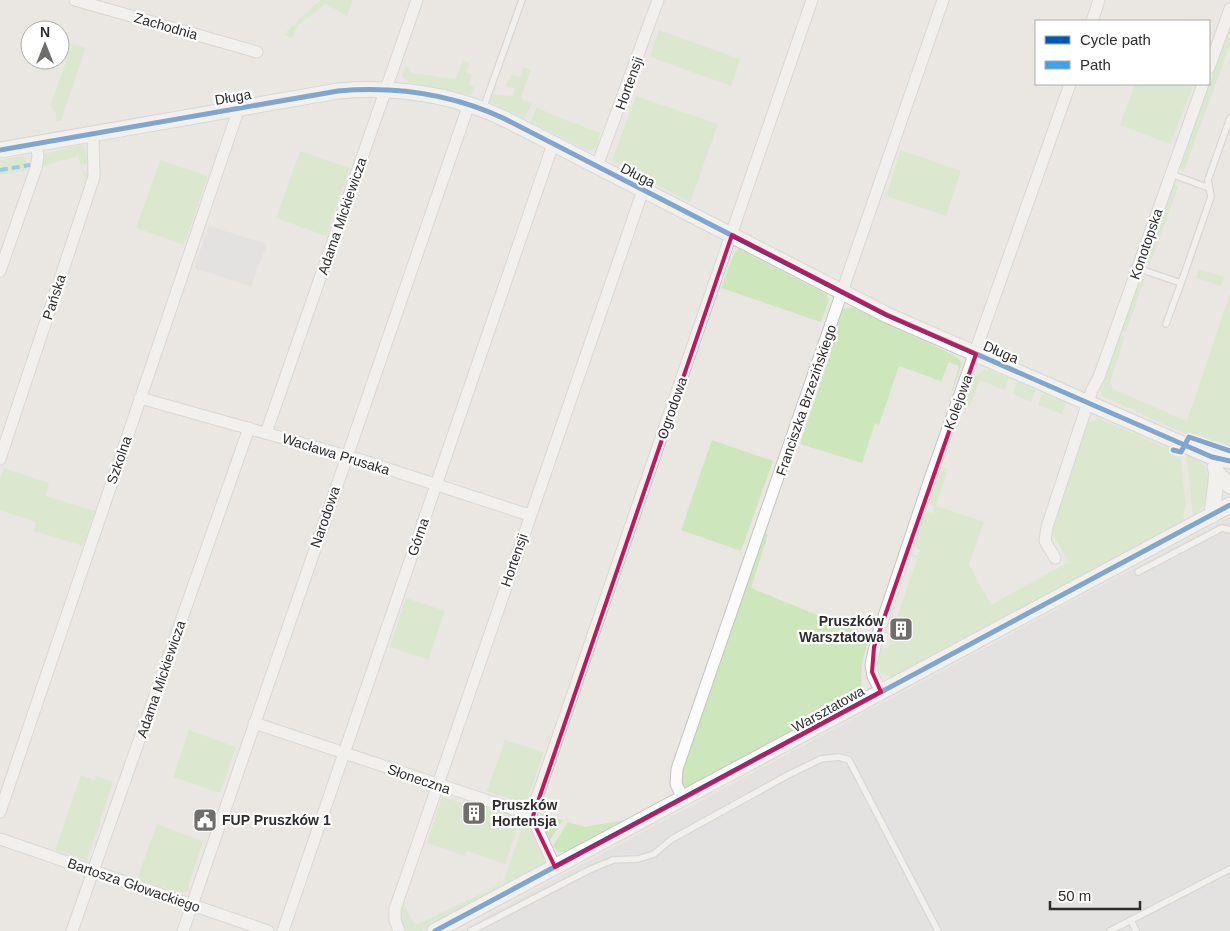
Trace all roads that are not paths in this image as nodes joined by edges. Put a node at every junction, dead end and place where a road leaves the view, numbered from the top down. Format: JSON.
{"nodes":[{"id":1,"x":74,"y":0,"type":"edge"},
{"id":2,"x":417,"y":0,"type":"edge"},
{"id":3,"x":522,"y":0,"type":"edge"},
{"id":4,"x":658,"y":0,"type":"edge"},
{"id":5,"x":812,"y":0,"type":"edge"},
{"id":6,"x":943,"y":0,"type":"edge"},
{"id":7,"x":1099,"y":0,"type":"edge"},
{"id":8,"x":1230,"y":9,"type":"edge"},
{"id":9,"x":1092,"y":20,"type":"edge"},
{"id":10,"x":257,"y":52,"type":"dead end"},
{"id":11,"x":1210,"y":65,"type":"edge"},
{"id":12,"x":1070,"y":85,"type":"edge"},
{"id":13,"x":1203,"y":85,"type":"edge"},
{"id":14,"x":386,"y":89,"type":"junction"},
{"id":15,"x":476,"y":106,"type":"junction"},
{"id":16,"x":239,"y":108,"type":"junction"},
{"id":17,"x":1230,"y":118,"type":"edge"},
{"id":18,"x":93,"y":133,"type":"junction"},
{"id":19,"x":36,"y":144,"type":"junction"},
{"id":20,"x":553,"y":144,"type":"junction"},
{"id":21,"x":0,"y":150,"type":"edge"},
{"id":22,"x":597,"y":166,"type":"junction"},
{"id":23,"x":1171,"y":174,"type":"junction"},
{"id":24,"x":1209,"y":188,"type":"junction"},
{"id":25,"x":643,"y":190,"type":"junction"},
{"id":26,"x":732,"y":235,"type":"junction"},
{"id":27,"x":1137,"y":268,"type":"junction"},
{"id":28,"x":0,"y":271,"type":"edge"},
{"id":29,"x":1181,"y":283,"type":"junction"},
{"id":30,"x":843,"y":292,"type":"junction"},
{"id":31,"x":1166,"y":324,"type":"dead end"},
{"id":32,"x":976,"y":354,"type":"junction"},
{"id":33,"x":140,"y":398,"type":"junction"},
{"id":34,"x":1088,"y":403,"type":"junction"},
{"id":35,"x":249,"y":428,"type":"junction"},
{"id":36,"x":266,"y":433,"type":"junction"},
{"id":37,"x":1212,"y":456,"type":"junction"},
{"id":38,"x":346,"y":457,"type":"junction"},
{"id":39,"x":0,"y":459,"type":"edge"},
{"id":40,"x":1230,"y":461,"type":"edge"},
{"id":41,"x":1217,"y":473,"type":"junction"},
{"id":42,"x":435,"y":486,"type":"junction"},
{"id":43,"x":1230,"y":486,"type":"edge"},
{"id":44,"x":1230,"y":505,"type":"edge"},
{"id":45,"x":1212,"y":515,"type":"junction"},
{"id":46,"x":529,"y":516,"type":"junction"},
{"id":47,"x":1230,"y":530,"type":"edge"},
{"id":48,"x":1055,"y":558,"type":"dead end"},
{"id":49,"x":1138,"y":572,"type":"dead end"},
{"id":50,"x":881,"y":692,"type":"junction"},
{"id":51,"x":254,"y":723,"type":"junction"},
{"id":52,"x":344,"y":754,"type":"junction"},
{"id":53,"x":437,"y":785,"type":"junction"},
{"id":54,"x":683,"y":798,"type":"junction"},
{"id":55,"x":0,"y":812,"type":"edge"},
{"id":56,"x":531,"y":815,"type":"junction"},
{"id":57,"x":0,"y":839,"type":"edge"},
{"id":58,"x":555,"y":867,"type":"junction"},
{"id":59,"x":1230,"y":869,"type":"edge"},
{"id":60,"x":94,"y":870,"type":"junction"},
{"id":61,"x":191,"y":904,"type":"junction"},
{"id":62,"x":1131,"y":920,"type":"junction"},
{"id":63,"x":72,"y":931,"type":"edge"},
{"id":64,"x":182,"y":931,"type":"edge"},
{"id":65,"x":268,"y":931,"type":"edge"},
{"id":66,"x":282,"y":931,"type":"edge"},
{"id":67,"x":399,"y":931,"type":"edge"},
{"id":68,"x":435,"y":931,"type":"edge"},
{"id":69,"x":471,"y":931,"type":"edge"},
{"id":70,"x":938,"y":931,"type":"edge"},
{"id":71,"x":1110,"y":931,"type":"edge"},
{"id":72,"x":1136,"y":931,"type":"edge"}],
"edges":[{"from":1,"to":10,"type":"street","name":"Zachodnia"},
{"from":2,"to":14,"type":"street","name":"Adama Mickiewicza"},
{"from":3,"to":15,"type":"lane"},
{"from":4,"to":22,"type":"street","name":"Hortensji"},
{"from":5,"to":26,"type":"street","name":"Ogrodowa"},
{"from":6,"to":30,"type":"street","name":"Franciszka Brzezińskiego"},
{"from":7,"to":9,"type":"street"},
{"from":8,"to":11,"type":"street"},
{"from":12,"to":32,"type":"street","name":"Kolejowa"},
{"from":13,"to":23,"type":"street","name":"Konotopska"},
{"from":14,"to":15,"type":"street","name":"Długa"},
{"from":14,"to":16,"type":"street","name":"Długa"},
{"from":14,"to":36,"type":"street","name":"Adama Mickiewicza"},
{"from":15,"to":20,"type":"street","name":"Długa"},
{"from":15,"to":38,"type":"street","name":"Narodowa"},
{"from":16,"to":18,"type":"street","name":"Długa"},
{"from":16,"to":33,"type":"street","name":"Szkolna"},
{"from":17,"to":24,"type":"lane"},
{"from":18,"to":19,"type":"street","name":"Długa"},
{"from":18,"to":39,"type":"street","name":"Pańska"},
{"from":19,"to":21,"type":"street","name":"Długa"},
{"from":19,"to":28,"type":"street"},
{"from":20,"to":22,"type":"street","name":"Długa"},
{"from":20,"to":42,"type":"street","name":"Górna"},
{"from":22,"to":25,"type":"street","name":"Długa"},
{"from":23,"to":24,"type":"lane"},
{"from":23,"to":27,"type":"street","name":"Konotopska"},
{"from":24,"to":29,"type":"lane"},
{"from":25,"to":26,"type":"street","name":"Długa"},
{"from":25,"to":46,"type":"street","name":"Hortensji"},
{"from":26,"to":30,"type":"street","name":"Długa"},
{"from":26,"to":56,"type":"street","name":"Ogrodowa"},
{"from":27,"to":29,"type":"lane"},
{"from":27,"to":34,"type":"street","name":"Konotopska"},
{"from":29,"to":31,"type":"lane"},
{"from":30,"to":32,"type":"street","name":"Długa"},
{"from":30,"to":54,"type":"street","name":"Franciszka Brzezińskiego"},
{"from":32,"to":34,"type":"street","name":"Długa"},
{"from":32,"to":50,"type":"street","name":"Kolejowa"},
{"from":33,"to":35,"type":"street","name":"Wacława Prusaka"},
{"from":33,"to":55,"type":"street","name":"Szkolna"},
{"from":34,"to":37,"type":"street","name":"Długa"},
{"from":34,"to":48,"type":"street","name":"Konotopska"},
{"from":35,"to":36,"type":"street","name":"Wacława Prusaka"},
{"from":35,"to":60,"type":"street","name":"Adama Mickiewicza"},
{"from":36,"to":38,"type":"street","name":"Wacława Prusaka"},
{"from":37,"to":40,"type":"street","name":"Długa"},
{"from":37,"to":41,"type":"street"},
{"from":38,"to":42,"type":"street","name":"Wacława Prusaka"},
{"from":38,"to":51,"type":"street","name":"Narodowa"},
{"from":41,"to":43,"type":"street"},
{"from":41,"to":45,"type":"street"},
{"from":42,"to":46,"type":"street","name":"Wacława Prusaka"},
{"from":42,"to":52,"type":"street","name":"Górna"},
{"from":44,"to":45,"type":"street","name":"Warsztatowa"},
{"from":45,"to":50,"type":"street","name":"Warsztatowa"},
{"from":46,"to":53,"type":"street","name":"Hortensji"},
{"from":47,"to":49,"type":"lane"},
{"from":50,"to":54,"type":"street","name":"Warsztatowa"},
{"from":51,"to":52,"type":"street","name":"Słoneczna"},
{"from":51,"to":61,"type":"street","name":"Narodowa"},
{"from":52,"to":53,"type":"street","name":"Słoneczna"},
{"from":52,"to":66,"type":"street","name":"Górna"},
{"from":53,"to":56,"type":"street","name":"Słoneczna"},
{"from":53,"to":67,"type":"street","name":"Hortensji"},
{"from":54,"to":58,"type":"street","name":"Warsztatowa"},
{"from":56,"to":58,"type":"street"},
{"from":57,"to":60,"type":"street","name":"Bartosza Głowackiego"},
{"from":58,"to":68,"type":"street","name":"Warsztatowa"},
{"from":59,"to":62,"type":"lane"},
{"from":60,"to":61,"type":"street","name":"Bartosza Głowackiego"},
{"from":60,"to":63,"type":"street","name":"Adama Mickiewicza"},
{"from":61,"to":64,"type":"street","name":"Narodowa"},
{"from":61,"to":65,"type":"street","name":"Bartosza Głowackiego"},
{"from":62,"to":71,"type":"lane"},
{"from":62,"to":72,"type":"lane"},
{"from":69,"to":70,"type":"lane"}]}
